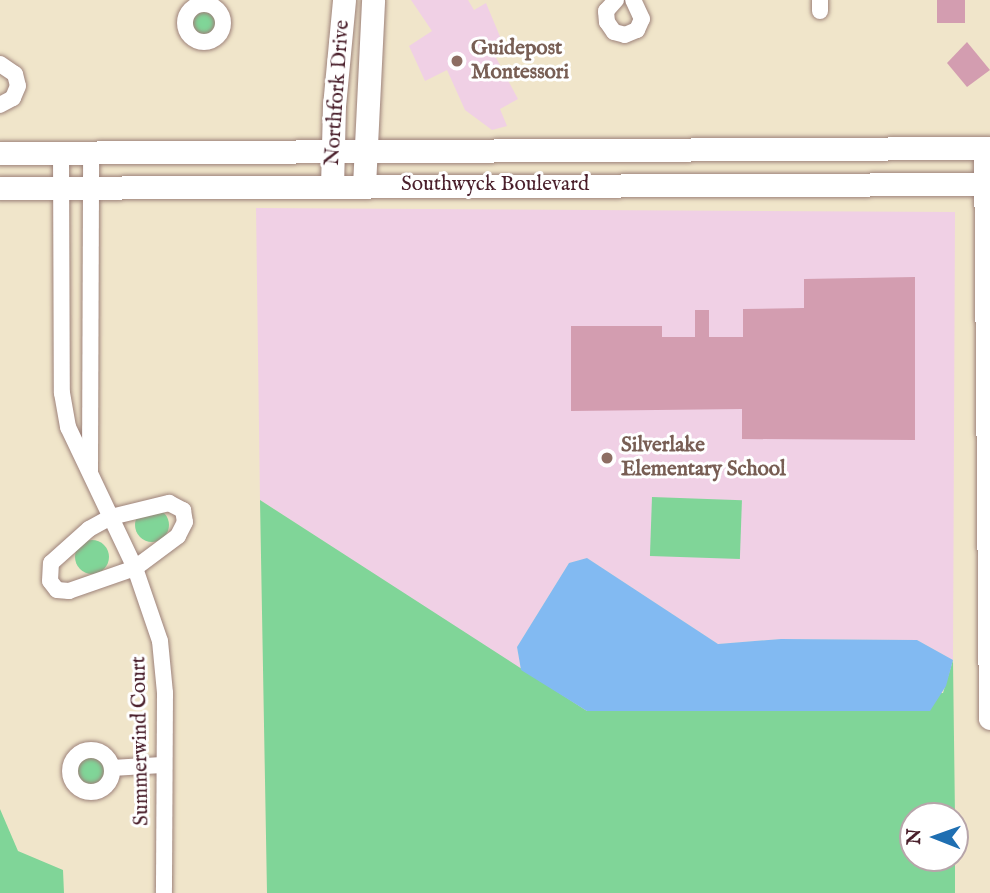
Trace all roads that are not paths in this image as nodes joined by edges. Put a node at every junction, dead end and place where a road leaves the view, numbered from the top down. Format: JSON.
{"nodes":[{"id":1,"x":344,"y":0,"type":"edge"},
{"id":2,"x":373,"y":0,"type":"edge"},
{"id":3,"x":615,"y":0,"type":"edge"},
{"id":4,"x":633,"y":0,"type":"edge"},
{"id":5,"x":0,"y":64,"type":"edge"},
{"id":6,"x":0,"y":105,"type":"edge"},
{"id":7,"x":987,"y":148,"type":"edge"},
{"id":8,"x":777,"y":149,"type":"junction"},
{"id":9,"x":333,"y":151,"type":"junction"},
{"id":10,"x":364,"y":151,"type":"junction"},
{"id":11,"x":590,"y":151,"type":"junction"},
{"id":12,"x":0,"y":153,"type":"edge"},
{"id":13,"x":91,"y":153,"type":"junction"},
{"id":14,"x":61,"y":154,"type":"junction"},
{"id":15,"x":589,"y":184,"type":"junction"},
{"id":16,"x":988,"y":184,"type":"edge"},
{"id":17,"x":364,"y":186,"type":"junction"},
{"id":18,"x":332,"y":187,"type":"junction"},
{"id":19,"x":777,"y":187,"type":"junction"},
{"id":20,"x":0,"y":188,"type":"edge"},
{"id":21,"x":60,"y":189,"type":"junction"},
{"id":22,"x":90,"y":189,"type":"junction"},
{"id":23,"x":91,"y":307,"type":"junction"},
{"id":24,"x":61,"y":308,"type":"junction"},
{"id":25,"x":90,"y":477,"type":"junction"},
{"id":26,"x":988,"y":482,"type":"edge"},
{"id":27,"x":111,"y":517,"type":"junction"},
{"id":28,"x":135,"y":568,"type":"junction"},
{"id":29,"x":990,"y":718,"type":"edge"},
{"id":30,"x":162,"y":765,"type":"junction"},
{"id":31,"x":112,"y":768,"type":"dead end"},
{"id":32,"x":164,"y":893,"type":"edge"}],
"edges":[{"from":1,"to":9,"type":"street","name":"Northfork Drive"},
{"from":2,"to":10,"type":"street","name":"Northfork Drive"},
{"from":3,"to":4,"type":"street"},
{"from":5,"to":6,"type":"street"},
{"from":7,"to":8,"type":"street","name":"Southwyck Boulevard"},
{"from":7,"to":16,"type":"street"},
{"from":8,"to":11,"type":"street","name":"Southwyck Boulevard"},
{"from":8,"to":19,"type":"street"},
{"from":9,"to":10,"type":"street","name":"Southwyck Boulevard"},
{"from":9,"to":13,"type":"street","name":"Southwyck Boulevard"},
{"from":9,"to":18,"type":"street","name":"Northfork Drive"},
{"from":10,"to":11,"type":"street","name":"Southwyck Boulevard"},
{"from":10,"to":17,"type":"street","name":"Northfork Drive"},
{"from":11,"to":15,"type":"street"},
{"from":12,"to":14,"type":"street","name":"Southwyck Boulevard"},
{"from":13,"to":14,"type":"street","name":"Southwyck Boulevard"},
{"from":13,"to":22,"type":"street","name":"Summerwind Court"},
{"from":14,"to":21,"type":"street","name":"Summerwind Court"},
{"from":15,"to":17,"type":"street","name":"Southwyck Boulevard"},
{"from":15,"to":19,"type":"street","name":"Southwyck Boulevard"},
{"from":16,"to":19,"type":"street","name":"Southwyck Boulevard"},
{"from":16,"to":26,"type":"street"},
{"from":17,"to":18,"type":"street","name":"Southwyck Boulevard"},
{"from":18,"to":22,"type":"street","name":"Southwyck Boulevard"},
{"from":20,"to":21,"type":"street","name":"Southwyck Boulevard"},
{"from":21,"to":22,"type":"street","name":"Southwyck Boulevard"},
{"from":21,"to":24,"type":"street","name":"Summerwind Court"},
{"from":22,"to":23,"type":"street","name":"Summerwind Court"},
{"from":23,"to":24,"type":"street"},
{"from":23,"to":25,"type":"street","name":"Summerwind Court"},
{"from":24,"to":25,"type":"street","name":"Summerwind Court"},
{"from":25,"to":27,"type":"street","name":"Summerwind Court"},
{"from":26,"to":29,"type":"street"},
{"from":27,"to":28,"type":"street","name":"Summerwind Court"},
{"from":27,"to":28,"type":"street"},
{"from":27,"to":28,"type":"street"},
{"from":28,"to":30,"type":"street","name":"Summerwind Court"},
{"from":30,"to":31,"type":"street"},
{"from":30,"to":32,"type":"street","name":"Summerwind Court"}]}
